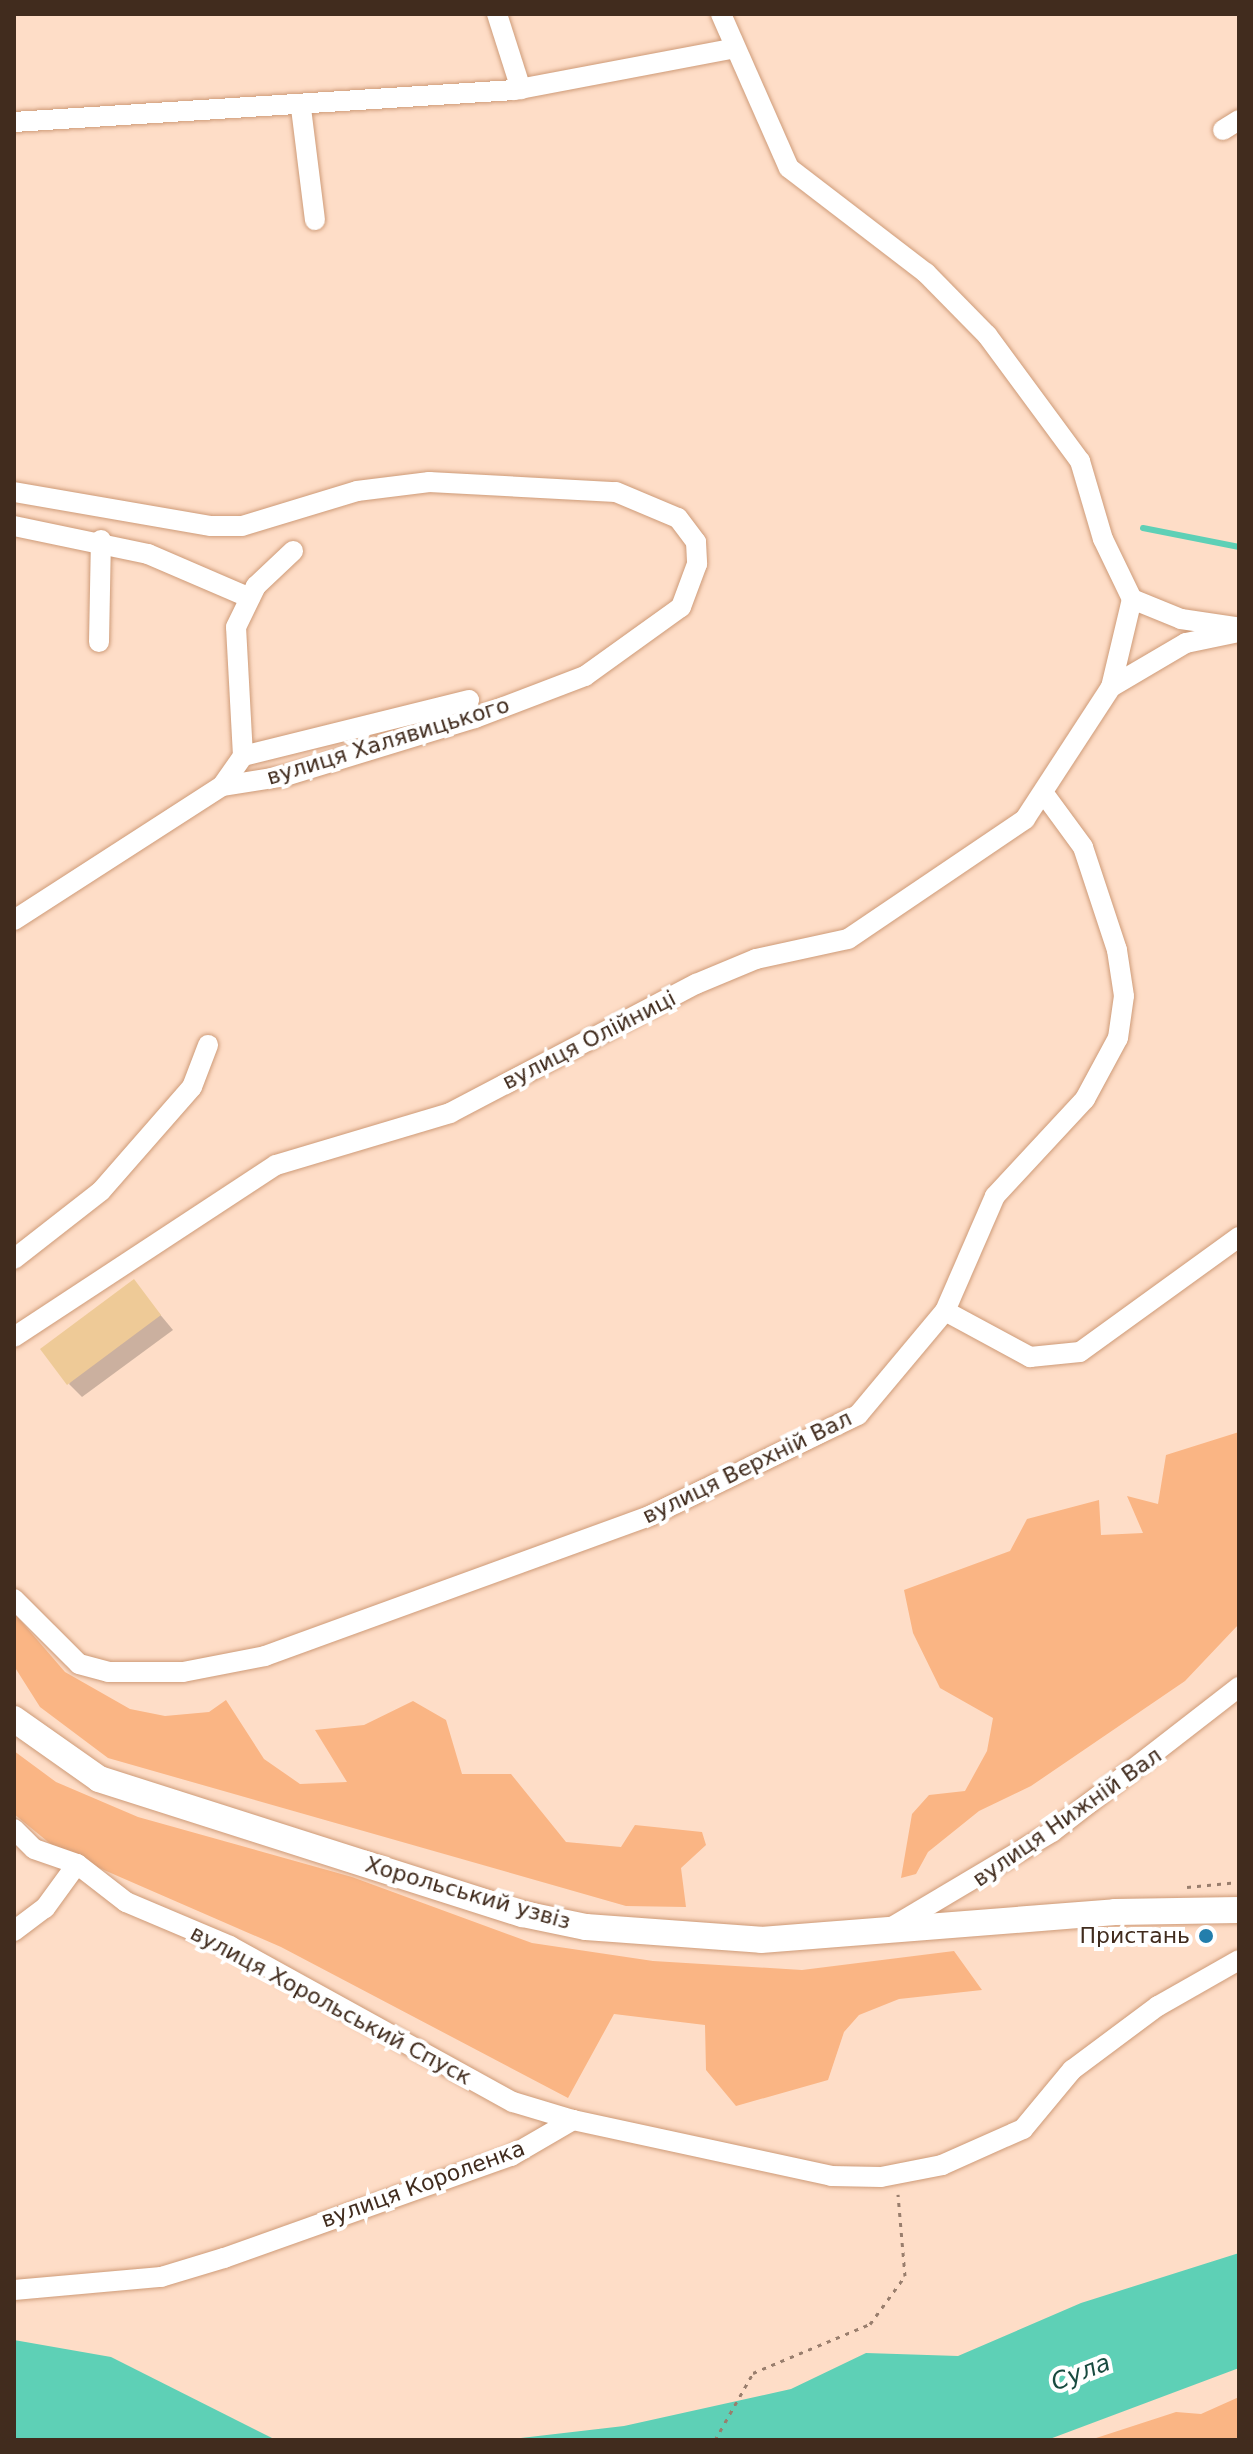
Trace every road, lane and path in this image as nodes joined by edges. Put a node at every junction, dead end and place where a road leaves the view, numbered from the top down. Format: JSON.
{"nodes":[{"id":1,"x":497,"y":14,"type":"edge"},
{"id":2,"x":726,"y":18,"type":"edge"},
{"id":3,"x":730,"y":49,"type":"junction"},
{"id":4,"x":521,"y":89,"type":"junction"},
{"id":5,"x":301,"y":108,"type":"junction"},
{"id":6,"x":14,"y":122,"type":"edge"},
{"id":7,"x":315,"y":220,"type":"dead end"},
{"id":8,"x":14,"y":492,"type":"edge"},
{"id":9,"x":14,"y":526,"type":"edge"},
{"id":10,"x":101,"y":540,"type":"junction"},
{"id":11,"x":293,"y":551,"type":"dead end"},
{"id":12,"x":250,"y":598,"type":"junction"},
{"id":13,"x":1132,"y":599,"type":"junction"},
{"id":14,"x":1239,"y":630,"type":"edge"},
{"id":15,"x":99,"y":642,"type":"dead end"},
{"id":16,"x":1111,"y":687,"type":"junction"},
{"id":17,"x":469,"y":700,"type":"dead end"},
{"id":18,"x":243,"y":756,"type":"junction"},
{"id":19,"x":222,"y":786,"type":"junction"},
{"id":20,"x":1045,"y":795,"type":"junction"},
{"id":21,"x":14,"y":920,"type":"edge"},
{"id":22,"x":208,"y":1045,"type":"dead end"},
{"id":23,"x":1239,"y":1237,"type":"edge"},
{"id":24,"x":14,"y":1259,"type":"edge"},
{"id":25,"x":945,"y":1311,"type":"junction"},
{"id":26,"x":14,"y":1337,"type":"edge"},
{"id":27,"x":14,"y":1599,"type":"edge"},
{"id":28,"x":1239,"y":1687,"type":"edge"},
{"id":29,"x":14,"y":1719,"type":"edge"},
{"id":30,"x":14,"y":1829,"type":"edge"},
{"id":31,"x":77,"y":1864,"type":"junction"},
{"id":32,"x":1239,"y":1882,"type":"edge"},
{"id":33,"x":1179,"y":1888,"type":"dead end"},
{"id":34,"x":1239,"y":1910,"type":"edge"},
{"id":35,"x":885,"y":1930,"type":"junction"},
{"id":36,"x":14,"y":1931,"type":"edge"},
{"id":37,"x":1239,"y":1960,"type":"edge"},
{"id":38,"x":573,"y":2120,"type":"junction"},
{"id":39,"x":896,"y":2174,"type":"junction"},
{"id":40,"x":14,"y":2290,"type":"edge"},
{"id":41,"x":715,"y":2440,"type":"edge"}],
"edges":[{"from":1,"to":4,"type":"street"},
{"from":2,"to":3,"type":"street"},
{"from":3,"to":4,"type":"street"},
{"from":3,"to":13,"type":"street"},
{"from":4,"to":5,"type":"street"},
{"from":5,"to":6,"type":"street"},
{"from":5,"to":7,"type":"street"},
{"from":8,"to":19,"type":"street","name":"вулиця Халявицького"},
{"from":9,"to":10,"type":"street"},
{"from":10,"to":12,"type":"street"},
{"from":10,"to":15,"type":"street"},
{"from":11,"to":12,"type":"street"},
{"from":12,"to":18,"type":"street"},
{"from":13,"to":14,"type":"street"},
{"from":13,"to":16,"type":"street"},
{"from":14,"to":16,"type":"street"},
{"from":16,"to":20,"type":"street","name":"вулиця Олійниці"},
{"from":17,"to":18,"type":"street"},
{"from":18,"to":19,"type":"street"},
{"from":19,"to":21,"type":"street","name":"вулиця Халявицького"},
{"from":20,"to":25,"type":"street","name":"вулиця Верхній Вал"},
{"from":20,"to":26,"type":"street","name":"вулиця Олійниці"},
{"from":22,"to":24,"type":"street"},
{"from":23,"to":25,"type":"street"},
{"from":25,"to":27,"type":"street","name":"вулиця Верхній Вал"},
{"from":28,"to":35,"type":"street","name":"вулиця Нижній Вал"},
{"from":29,"to":35,"type":"main road","name":"Хорольський узвіз"},
{"from":30,"to":31,"type":"street","name":"вулиця Хорольський Спуск"},
{"from":31,"to":36,"type":"street"},
{"from":31,"to":38,"type":"street","name":"вулиця Хорольський Спуск"},
{"from":32,"to":33,"type":"path"},
{"from":34,"to":35,"type":"main road","name":"Хорольський узвіз"},
{"from":37,"to":39,"type":"street"},
{"from":38,"to":39,"type":"street"},
{"from":38,"to":40,"type":"street","name":"вулиця Короленка"},
{"from":39,"to":41,"type":"path"}]}
